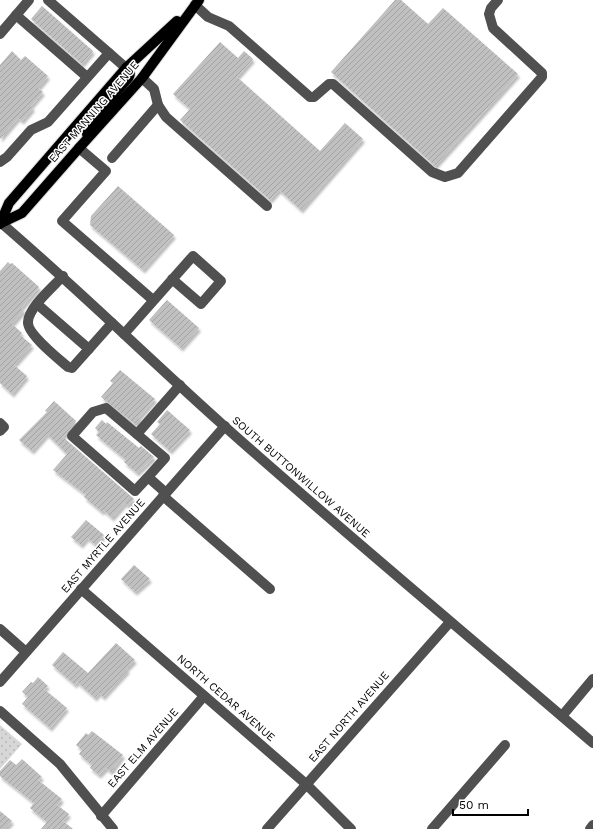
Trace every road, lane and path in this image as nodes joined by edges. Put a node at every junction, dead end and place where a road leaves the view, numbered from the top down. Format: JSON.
{"nodes":[{"id":1,"x":29,"y":0,"type":"edge"},
{"id":2,"x":48,"y":0,"type":"edge"},
{"id":3,"x":498,"y":0,"type":"edge"},
{"id":4,"x":197,"y":2,"type":"edge"},
{"id":5,"x":16,"y":15,"type":"junction"},
{"id":6,"x":0,"y":34,"type":"edge"},
{"id":7,"x":109,"y":53,"type":"junction"},
{"id":8,"x":126,"y":68,"type":"junction"},
{"id":9,"x":87,"y":77,"type":"junction"},
{"id":10,"x":142,"y":78,"type":"junction"},
{"id":11,"x":158,"y":105,"type":"junction"},
{"id":12,"x":81,"y":146,"type":"junction"},
{"id":13,"x":112,"y":158,"type":"dead end"},
{"id":14,"x":0,"y":162,"type":"edge"},
{"id":15,"x":267,"y":206,"type":"dead end"},
{"id":16,"x":0,"y":223,"type":"edge"},
{"id":17,"x":63,"y":276,"type":"junction"},
{"id":18,"x":172,"y":278,"type":"junction"},
{"id":19,"x":153,"y":300,"type":"junction"},
{"id":20,"x":37,"y":304,"type":"junction"},
{"id":21,"x":112,"y":323,"type":"junction"},
{"id":22,"x":124,"y":334,"type":"junction"},
{"id":23,"x":89,"y":349,"type":"junction"},
{"id":24,"x":180,"y":385,"type":"junction"},
{"id":25,"x":0,"y":423,"type":"edge"},
{"id":26,"x":225,"y":426,"type":"junction"},
{"id":27,"x":0,"y":432,"type":"edge"},
{"id":28,"x":137,"y":434,"type":"junction"},
{"id":29,"x":148,"y":477,"type":"junction"},
{"id":30,"x":165,"y":494,"type":"junction"},
{"id":31,"x":81,"y":589,"type":"junction"},
{"id":32,"x":270,"y":589,"type":"dead end"},
{"id":33,"x":450,"y":622,"type":"junction"},
{"id":34,"x":0,"y":629,"type":"edge"},
{"id":35,"x":26,"y":652,"type":"junction"},
{"id":36,"x":593,"y":679,"type":"edge"},
{"id":37,"x":0,"y":682,"type":"edge"},
{"id":38,"x":204,"y":696,"type":"junction"},
{"id":39,"x":0,"y":711,"type":"edge"},
{"id":40,"x":562,"y":716,"type":"junction"},
{"id":41,"x":593,"y":743,"type":"edge"},
{"id":42,"x":505,"y":745,"type":"dead end"},
{"id":43,"x":306,"y":784,"type":"junction"},
{"id":44,"x":101,"y":816,"type":"junction"},
{"id":45,"x":593,"y":825,"type":"edge"},
{"id":46,"x":113,"y":829,"type":"edge"},
{"id":47,"x":267,"y":829,"type":"edge"},
{"id":48,"x":351,"y":829,"type":"edge"},
{"id":49,"x":432,"y":829,"type":"edge"},
{"id":50,"x":590,"y":829,"type":"edge"}],
"edges":[{"from":1,"to":5,"type":"street"},
{"from":2,"to":7,"type":"street"},
{"from":3,"to":4,"type":"street"},
{"from":4,"to":8,"type":"main road","name":"EAST MANNING AVENUE"},
{"from":4,"to":10,"type":"main road","name":"EAST MANNING AVENUE"},
{"from":5,"to":6,"type":"street"},
{"from":5,"to":9,"type":"street"},
{"from":7,"to":8,"type":"street"},
{"from":7,"to":9,"type":"street"},
{"from":8,"to":12,"type":"main road"},
{"from":8,"to":16,"type":"main road","name":"EAST MANNING AVENUE"},
{"from":9,"to":14,"type":"street"},
{"from":10,"to":11,"type":"street"},
{"from":10,"to":12,"type":"main road","name":"EAST MANNING AVENUE"},
{"from":11,"to":13,"type":"street"},
{"from":11,"to":15,"type":"street"},
{"from":12,"to":16,"type":"main road","name":"EAST MANNING AVENUE"},
{"from":12,"to":19,"type":"street"},
{"from":16,"to":17,"type":"street","name":"SOUTH BUTTONWILLOW AVENUE"},
{"from":17,"to":20,"type":"street"},
{"from":17,"to":21,"type":"street","name":"SOUTH BUTTONWILLOW AVENUE"},
{"from":18,"to":18,"type":"street"},
{"from":18,"to":19,"type":"street"},
{"from":19,"to":22,"type":"street"},
{"from":20,"to":23,"type":"street"},
{"from":20,"to":23,"type":"street"},
{"from":21,"to":22,"type":"street","name":"SOUTH BUTTONWILLOW AVENUE"},
{"from":21,"to":23,"type":"street"},
{"from":22,"to":24,"type":"street","name":"SOUTH BUTTONWILLOW AVENUE"},
{"from":24,"to":26,"type":"street","name":"SOUTH BUTTONWILLOW AVENUE"},
{"from":24,"to":28,"type":"street"},
{"from":25,"to":27,"type":"street"},
{"from":26,"to":30,"type":"street","name":"EAST MYRTLE AVENUE"},
{"from":26,"to":33,"type":"street","name":"SOUTH BUTTONWILLOW AVENUE"},
{"from":28,"to":29,"type":"street"},
{"from":28,"to":29,"type":"street"},
{"from":29,"to":30,"type":"street"},
{"from":30,"to":31,"type":"street","name":"EAST MYRTLE AVENUE"},
{"from":30,"to":32,"type":"street"},
{"from":31,"to":35,"type":"street","name":"EAST MYRTLE AVENUE"},
{"from":31,"to":38,"type":"street","name":"NORTH CEDAR AVENUE"},
{"from":33,"to":40,"type":"street","name":"SOUTH BUTTONWILLOW AVENUE"},
{"from":33,"to":43,"type":"street","name":"EAST NORTH AVENUE"},
{"from":34,"to":35,"type":"street"},
{"from":35,"to":37,"type":"street","name":"EAST MYRTLE AVENUE"},
{"from":36,"to":40,"type":"street"},
{"from":38,"to":43,"type":"street","name":"NORTH CEDAR AVENUE"},
{"from":38,"to":44,"type":"street","name":"EAST ELM AVENUE"},
{"from":39,"to":44,"type":"street"},
{"from":40,"to":41,"type":"street","name":"SOUTH BUTTONWILLOW AVENUE"},
{"from":42,"to":49,"type":"street"},
{"from":43,"to":47,"type":"street","name":"EAST NORTH AVENUE"},
{"from":43,"to":48,"type":"street","name":"NORTH CEDAR AVENUE"},
{"from":44,"to":46,"type":"street"},
{"from":45,"to":50,"type":"street"}]}
